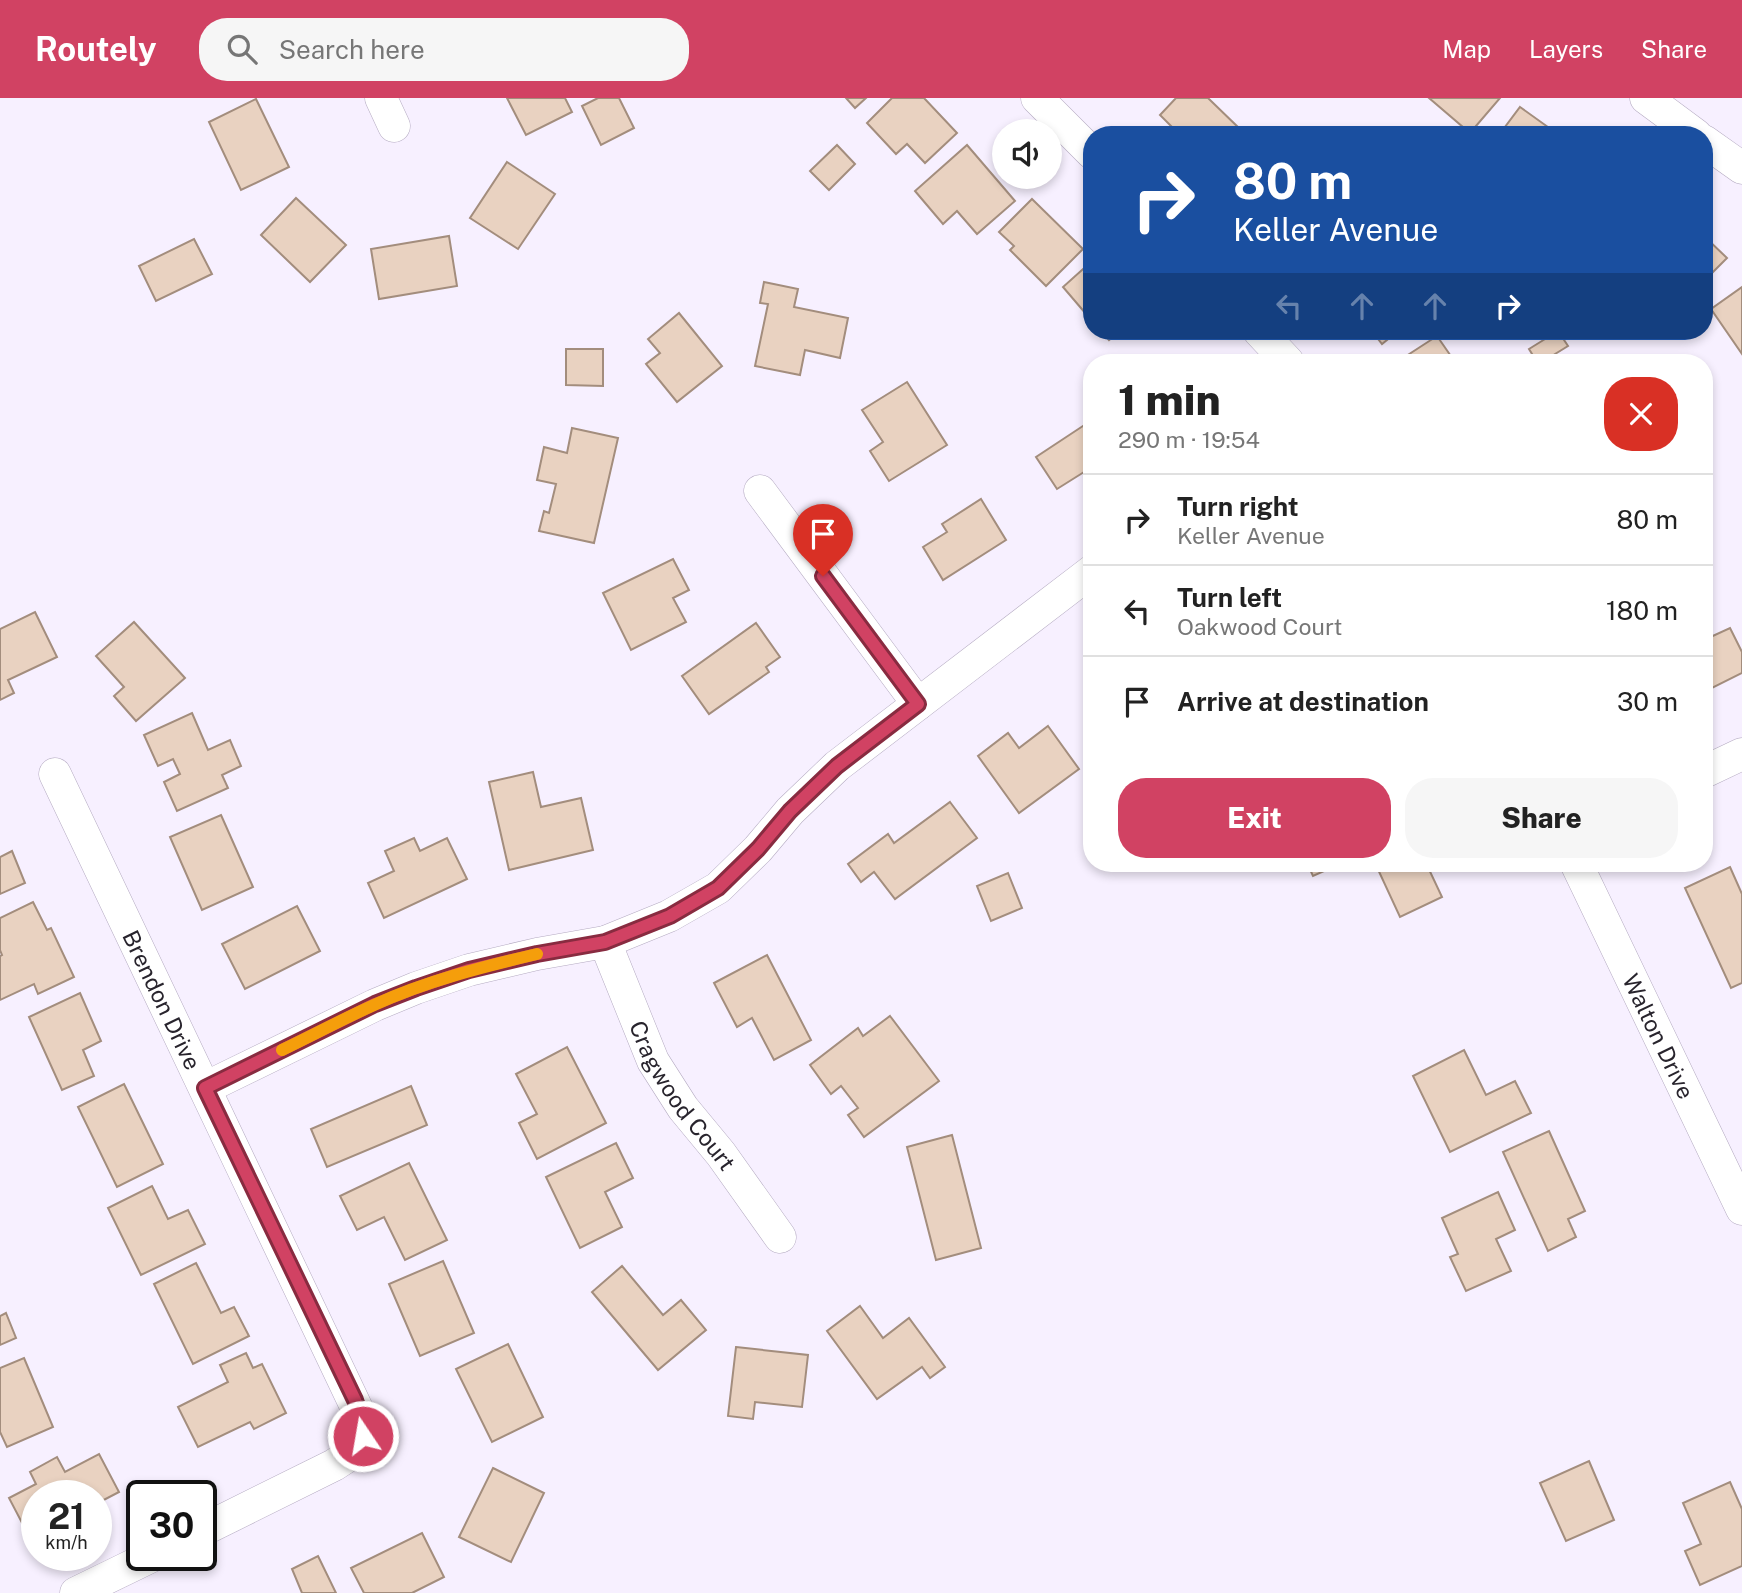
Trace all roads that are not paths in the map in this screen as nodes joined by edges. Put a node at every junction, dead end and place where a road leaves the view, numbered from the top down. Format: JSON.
{"nodes":[{"id":1,"x":381,"y":98,"type":"edge"},
{"id":2,"x":1037,"y":98,"type":"edge"},
{"id":3,"x":1646,"y":98,"type":"edge"},
{"id":4,"x":394,"y":126,"type":"dead end"},
{"id":5,"x":1684,"y":126,"type":"edge"},
{"id":6,"x":1083,"y":144,"type":"edge"},
{"id":7,"x":1713,"y":148,"type":"edge"},
{"id":8,"x":1742,"y":169,"type":"edge"},
{"id":9,"x":1267,"y":340,"type":"edge"},
{"id":10,"x":1281,"y":354,"type":"edge"},
{"id":11,"x":760,"y":491,"type":"dead end"},
{"id":12,"x":1083,"y":578,"type":"edge"},
{"id":13,"x":918,"y":704,"type":"junction"},
{"id":14,"x":1742,"y":754,"type":"edge"},
{"id":15,"x":1713,"y":768,"type":"edge"},
{"id":16,"x":55,"y":774,"type":"dead end"},
{"id":17,"x":1580,"y":872,"type":"edge"},
{"id":18,"x":605,"y":942,"type":"junction"},
{"id":19,"x":205,"y":1088,"type":"junction"},
{"id":20,"x":1742,"y":1209,"type":"edge"},
{"id":21,"x":780,"y":1237,"type":"dead end"},
{"id":22,"x":217,"y":1523,"type":"edge"},
{"id":23,"x":126,"y":1569,"type":"edge"},
{"id":24,"x":76,"y":1593,"type":"edge"}],
"edges":[{"from":1,"to":4,"type":"street"},
{"from":2,"to":6,"type":"street"},
{"from":3,"to":5,"type":"street"},
{"from":7,"to":8,"type":"street"},
{"from":9,"to":10,"type":"street"},
{"from":11,"to":13,"type":"street"},
{"from":12,"to":13,"type":"street"},
{"from":13,"to":18,"type":"street"},
{"from":14,"to":15,"type":"street"},
{"from":16,"to":19,"type":"street","name":"Brendon Drive"},
{"from":17,"to":20,"type":"street","name":"Walton Drive"},
{"from":18,"to":19,"type":"street"},
{"from":18,"to":21,"type":"street","name":"Cragwood Court"},
{"from":19,"to":22,"type":"street","name":"Brendon Drive"},
{"from":23,"to":24,"type":"street"}]}
